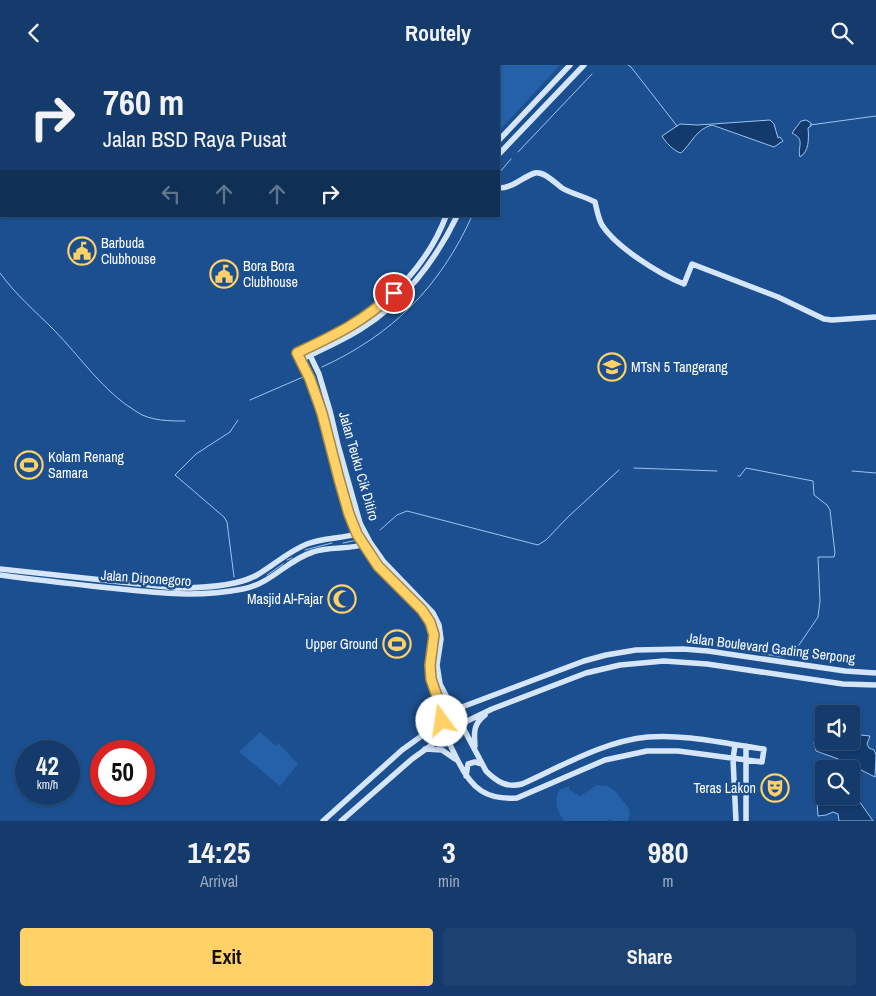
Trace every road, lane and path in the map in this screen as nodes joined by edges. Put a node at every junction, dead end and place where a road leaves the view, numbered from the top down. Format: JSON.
{"nodes":[{"id":1,"x":584,"y":65,"type":"edge"},
{"id":2,"x":568,"y":67,"type":"edge"},
{"id":3,"x":573,"y":77,"type":"junction"},
{"id":4,"x":500,"y":139,"type":"edge"},
{"id":5,"x":500,"y":153,"type":"edge"},
{"id":6,"x":500,"y":188,"type":"edge"},
{"id":7,"x":446,"y":217,"type":"edge"},
{"id":8,"x":456,"y":219,"type":"edge"},
{"id":9,"x":876,"y":317,"type":"edge"},
{"id":10,"x":309,"y":352,"type":"junction"},
{"id":11,"x":322,"y":385,"type":"junction"},
{"id":12,"x":313,"y":388,"type":"junction"},
{"id":13,"x":364,"y":531,"type":"junction"},
{"id":14,"x":357,"y":534,"type":"junction"},
{"id":15,"x":336,"y":538,"type":"junction"},
{"id":16,"x":370,"y":542,"type":"junction"},
{"id":17,"x":363,"y":545,"type":"junction"},
{"id":18,"x":336,"y":548,"type":"junction"},
{"id":19,"x":0,"y":569,"type":"edge"},
{"id":20,"x":265,"y":570,"type":"junction"},
{"id":21,"x":44,"y":574,"type":"junction"},
{"id":22,"x":0,"y":575,"type":"edge"},
{"id":23,"x":270,"y":579,"type":"junction"},
{"id":24,"x":43,"y":581,"type":"junction"},
{"id":25,"x":178,"y":588,"type":"junction"},
{"id":26,"x":178,"y":595,"type":"junction"},
{"id":27,"x":708,"y":651,"type":"junction"},
{"id":28,"x":584,"y":661,"type":"junction"},
{"id":29,"x":707,"y":664,"type":"junction"},
{"id":30,"x":433,"y":665,"type":"junction"},
{"id":31,"x":570,"y":666,"type":"junction"},
{"id":32,"x":586,"y":673,"type":"junction"},
{"id":33,"x":876,"y":673,"type":"edge"},
{"id":34,"x":575,"y":676,"type":"junction"},
{"id":35,"x":876,"y":685,"type":"edge"},
{"id":36,"x":492,"y":709,"type":"junction"},
{"id":37,"x":455,"y":712,"type":"junction"},
{"id":38,"x":442,"y":721,"type":"junction"},
{"id":39,"x":461,"y":724,"type":"junction"},
{"id":40,"x":446,"y":733,"type":"junction"},
{"id":41,"x":630,"y":740,"type":"junction"},
{"id":42,"x":734,"y":745,"type":"junction"},
{"id":43,"x":746,"y":747,"type":"junction"},
{"id":44,"x":475,"y":748,"type":"junction"},
{"id":45,"x":424,"y":749,"type":"junction"},
{"id":46,"x":632,"y":753,"type":"junction"},
{"id":47,"x":733,"y":759,"type":"junction"},
{"id":48,"x":745,"y":759,"type":"junction"},
{"id":49,"x":457,"y":760,"type":"junction"},
{"id":50,"x":483,"y":765,"type":"junction"},
{"id":51,"x":466,"y":776,"type":"junction"},
{"id":52,"x":323,"y":821,"type":"edge"},
{"id":53,"x":341,"y":821,"type":"edge"},
{"id":54,"x":736,"y":821,"type":"edge"},
{"id":55,"x":746,"y":821,"type":"edge"}],
"edges":[{"from":1,"to":3,"type":"main road"},
{"from":2,"to":3,"type":"main road"},
{"from":2,"to":4,"type":"main road"},
{"from":3,"to":5,"type":"main road"},
{"from":6,"to":9,"type":"main road"},
{"from":7,"to":10,"type":"main road"},
{"from":8,"to":10,"type":"main road"},
{"from":10,"to":11,"type":"main road","name":"Jalan Teuku Cik Ditiro"},
{"from":10,"to":12,"type":"main road","name":"Jalan Teuku Cik Ditiro"},
{"from":11,"to":12,"type":"main road"},
{"from":11,"to":13,"type":"main road","name":"Jalan Teuku Cik Ditiro"},
{"from":12,"to":14,"type":"main road","name":"Jalan Teuku Cik Ditiro"},
{"from":13,"to":14,"type":"main road","name":"Jalan Diponegoro"},
{"from":13,"to":16,"type":"main road","name":"Jalan Teuku Cik Ditiro"},
{"from":14,"to":15,"type":"main road","name":"Jalan Diponegoro"},
{"from":14,"to":17,"type":"main road","name":"Jalan Teuku Cik Ditiro"},
{"from":15,"to":18,"type":"main road"},
{"from":15,"to":20,"type":"main road","name":"Jalan Diponegoro"},
{"from":16,"to":17,"type":"main road","name":"Jalan Diponegoro"},
{"from":16,"to":30,"type":"main road","name":"Jalan Teuku Cik Ditiro"},
{"from":17,"to":18,"type":"main road","name":"Jalan Diponegoro"},
{"from":17,"to":30,"type":"main road","name":"Jalan Teuku Cik Ditiro"},
{"from":18,"to":23,"type":"main road","name":"Jalan Diponegoro"},
{"from":19,"to":21,"type":"main road","name":"Jalan Diponegoro"},
{"from":20,"to":23,"type":"main road"},
{"from":20,"to":25,"type":"main road","name":"Jalan Diponegoro"},
{"from":21,"to":24,"type":"main road"},
{"from":21,"to":25,"type":"main road","name":"Jalan Diponegoro"},
{"from":22,"to":24,"type":"main road","name":"Jalan Diponegoro"},
{"from":23,"to":26,"type":"main road","name":"Jalan Diponegoro"},
{"from":24,"to":26,"type":"main road","name":"Jalan Diponegoro"},
{"from":25,"to":26,"type":"main road"},
{"from":27,"to":28,"type":"main road","name":"Jalan Boulevard Gading Serpong"},
{"from":27,"to":29,"type":"main road"},
{"from":27,"to":33,"type":"main road","name":"Jalan Boulevard Gading Serpong"},
{"from":28,"to":31,"type":"main road","name":"Jalan Boulevard Gading Serpong"},
{"from":28,"to":32,"type":"main road"},
{"from":29,"to":32,"type":"main road","name":"Jalan Boulevard Gading Serpong"},
{"from":29,"to":35,"type":"main road","name":"Jalan Boulevard Gading Serpong"},
{"from":30,"to":37,"type":"main road","name":"Jalan Teuku Cik Ditiro"},
{"from":30,"to":38,"type":"main road","name":"Jalan Teuku Cik Ditiro"},
{"from":31,"to":34,"type":"main road"},
{"from":31,"to":37,"type":"main road","name":"Jalan Boulevard Gading Serpong"},
{"from":32,"to":34,"type":"main road","name":"Jalan Boulevard Gading Serpong"},
{"from":34,"to":36,"type":"main road","name":"Jalan Boulevard Gading Serpong"},
{"from":36,"to":39,"type":"main road","name":"Jalan Boulevard Gading Serpong"},
{"from":36,"to":44,"type":"main road"},
{"from":37,"to":38,"type":"main road","name":"Jalan Boulevard Gading Serpong"},
{"from":37,"to":39,"type":"main road","name":"Jalan Teuku Cik Ditiro"},
{"from":38,"to":40,"type":"main road","name":"Jalan Teuku Cik Ditiro"},
{"from":38,"to":52,"type":"main road","name":"Jalan Boulevard Gading Serpong"},
{"from":39,"to":40,"type":"main road","name":"Jalan Boulevard Gading Serpong"},
{"from":39,"to":44,"type":"main road","name":"Jalan Teuku Cik Ditiro"},
{"from":40,"to":45,"type":"main road","name":"Jalan Boulevard Gading Serpong"},
{"from":40,"to":49,"type":"main road","name":"Jalan Teuku Cik Ditiro"},
{"from":41,"to":42,"type":"main road","name":"Jalan Teuku Cik Ditiro"},
{"from":41,"to":46,"type":"main road"},
{"from":41,"to":50,"type":"main road","name":"Jalan Teuku Cik Ditiro"},
{"from":42,"to":43,"type":"main road","name":"Jalan Teuku Cik Ditiro"},
{"from":42,"to":47,"type":"main road"},
{"from":43,"to":48,"type":"main road"},
{"from":43,"to":48,"type":"main road","name":"Jalan Teuku Cik Ditiro"},
{"from":44,"to":50,"type":"main road","name":"Jalan Teuku Cik Ditiro"},
{"from":45,"to":49,"type":"main road"},
{"from":45,"to":53,"type":"main road","name":"Jalan Boulevard Gading Serpong"},
{"from":46,"to":47,"type":"main road","name":"Jalan Teuku Cik Ditiro"},
{"from":46,"to":51,"type":"main road","name":"Jalan Teuku Cik Ditiro"},
{"from":47,"to":48,"type":"main road","name":"Jalan Teuku Cik Ditiro"},
{"from":47,"to":54,"type":"main road"},
{"from":48,"to":55,"type":"main road"},
{"from":49,"to":51,"type":"main road","name":"Jalan Teuku Cik Ditiro"},
{"from":50,"to":51,"type":"main road"}]}
